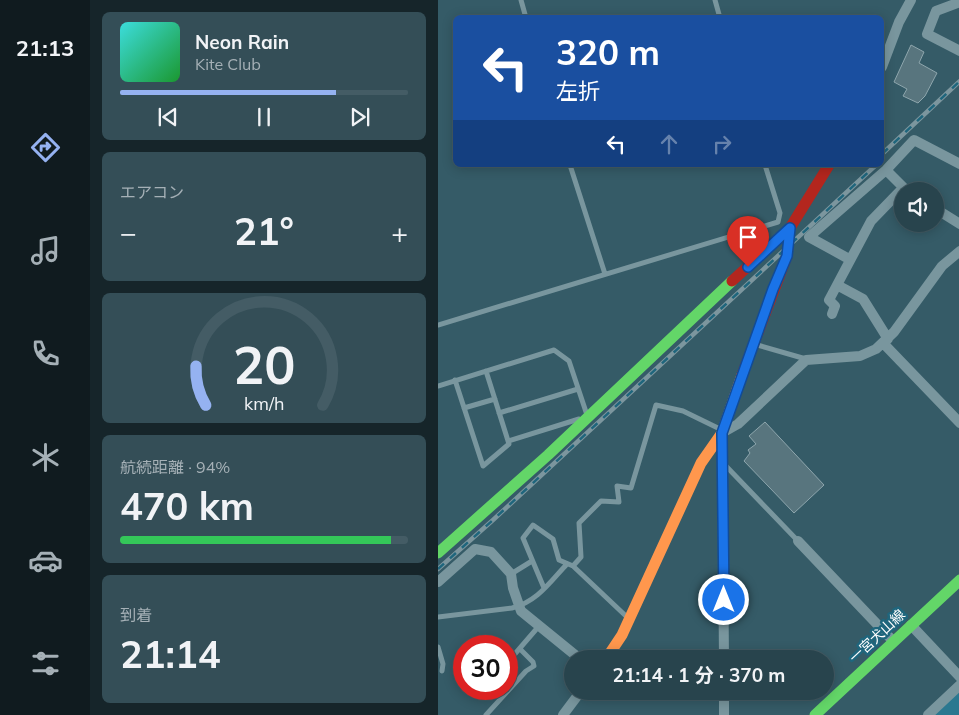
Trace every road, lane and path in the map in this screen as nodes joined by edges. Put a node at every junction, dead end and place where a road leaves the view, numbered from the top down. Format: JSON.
{"nodes":[{"id":1,"x":521,"y":0,"type":"edge"},
{"id":2,"x":715,"y":0,"type":"edge"},
{"id":3,"x":960,"y":2,"type":"edge"},
{"id":4,"x":908,"y":3,"type":"edge"},
{"id":5,"x":525,"y":15,"type":"edge"},
{"id":6,"x":719,"y":15,"type":"edge"},
{"id":7,"x":960,"y":51,"type":"edge"},
{"id":8,"x":884,"y":62,"type":"edge"},
{"id":9,"x":960,"y":164,"type":"edge"},
{"id":10,"x":571,"y":167,"type":"edge"},
{"id":11,"x":766,"y":167,"type":"edge"},
{"id":12,"x":827,"y":167,"type":"edge"},
{"id":13,"x":886,"y":170,"type":"junction"},
{"id":14,"x":897,"y":182,"type":"edge"},
{"id":15,"x":894,"y":200,"type":"edge"},
{"id":16,"x":944,"y":214,"type":"edge"},
{"id":17,"x":960,"y":224,"type":"edge"},
{"id":18,"x":790,"y":228,"type":"junction"},
{"id":19,"x":960,"y":251,"type":"edge"},
{"id":20,"x":850,"y":259,"type":"junction"},
{"id":21,"x":605,"y":274,"type":"junction"},
{"id":22,"x":837,"y":285,"type":"junction"},
{"id":23,"x":832,"y":314,"type":"dead end"},
{"id":24,"x":438,"y":325,"type":"edge"},
{"id":25,"x":886,"y":341,"type":"junction"},
{"id":26,"x":754,"y":344,"type":"junction"},
{"id":27,"x":806,"y":360,"type":"junction"},
{"id":28,"x":486,"y":371,"type":"junction"},
{"id":29,"x":455,"y":380,"type":"junction"},
{"id":30,"x":438,"y":386,"type":"edge"},
{"id":31,"x":578,"y":389,"type":"junction"},
{"id":32,"x":495,"y":399,"type":"junction"},
{"id":33,"x":464,"y":408,"type":"junction"},
{"id":34,"x":499,"y":413,"type":"junction"},
{"id":35,"x":587,"y":416,"type":"junction"},
{"id":36,"x":960,"y":423,"type":"edge"},
{"id":37,"x":722,"y":433,"type":"junction"},
{"id":38,"x":508,"y":441,"type":"junction"},
{"id":39,"x":723,"y":464,"type":"junction"},
{"id":40,"x":798,"y":541,"type":"joint"},
{"id":41,"x":438,"y":553,"type":"edge"},
{"id":42,"x":532,"y":561,"type":"junction"},
{"id":43,"x":570,"y":565,"type":"junction"},
{"id":44,"x":511,"y":574,"type":"junction"},
{"id":45,"x":960,"y":580,"type":"edge"},
{"id":46,"x":438,"y":582,"type":"edge"},
{"id":47,"x":544,"y":588,"type":"junction"},
{"id":48,"x":518,"y":607,"type":"junction"},
{"id":49,"x":438,"y":617,"type":"edge"},
{"id":50,"x":629,"y":619,"type":"junction"},
{"id":51,"x":911,"y":625,"type":"junction"},
{"id":52,"x":540,"y":626,"type":"junction"},
{"id":53,"x":893,"y":641,"type":"junction"},
{"id":54,"x":438,"y":647,"type":"edge"},
{"id":55,"x":520,"y":649,"type":"joint"},
{"id":56,"x":569,"y":650,"type":"edge"},
{"id":57,"x":612,"y":650,"type":"edge"},
{"id":58,"x":724,"y":650,"type":"edge"},
{"id":59,"x":442,"y":671,"type":"dead end"},
{"id":60,"x":960,"y":677,"type":"edge"},
{"id":61,"x":518,"y":679,"type":"edge"},
{"id":62,"x":960,"y":685,"type":"edge"},
{"id":63,"x":499,"y":700,"type":"edge"},
{"id":64,"x":574,"y":700,"type":"edge"},
{"id":65,"x":724,"y":700,"type":"edge"},
{"id":66,"x":488,"y":714,"type":"edge"},
{"id":67,"x":563,"y":715,"type":"edge"},
{"id":68,"x":724,"y":715,"type":"edge"},
{"id":69,"x":815,"y":715,"type":"edge"},
{"id":70,"x":928,"y":715,"type":"edge"}],
"edges":[{"from":1,"to":5,"type":"lane"},
{"from":2,"to":6,"type":"lane"},
{"from":3,"to":7,"type":"street"},
{"from":4,"to":8,"type":"street"},
{"from":9,"to":13,"type":"street"},
{"from":10,"to":21,"type":"lane"},
{"from":11,"to":21,"type":"lane"},
{"from":12,"to":18,"type":"street"},
{"from":13,"to":14,"type":"street"},
{"from":13,"to":20,"type":"street"},
{"from":15,"to":20,"type":"street"},
{"from":16,"to":17,"type":"street"},
{"from":18,"to":26,"type":"street"},
{"from":18,"to":35,"type":"street"},
{"from":19,"to":25,"type":"street"},
{"from":20,"to":22,"type":"street"},
{"from":21,"to":24,"type":"lane"},
{"from":22,"to":23,"type":"street"},
{"from":22,"to":25,"type":"street"},
{"from":25,"to":27,"type":"street"},
{"from":25,"to":36,"type":"street"},
{"from":26,"to":27,"type":"lane"},
{"from":26,"to":37,"type":"street"},
{"from":27,"to":37,"type":"street"},
{"from":28,"to":29,"type":"lane"},
{"from":28,"to":31,"type":"lane"},
{"from":28,"to":32,"type":"lane"},
{"from":29,"to":30,"type":"lane"},
{"from":29,"to":33,"type":"lane"},
{"from":31,"to":34,"type":"lane"},
{"from":31,"to":35,"type":"lane"},
{"from":32,"to":33,"type":"lane"},
{"from":32,"to":34,"type":"lane"},
{"from":33,"to":38,"type":"lane"},
{"from":34,"to":38,"type":"lane"},
{"from":35,"to":38,"type":"lane"},
{"from":35,"to":41,"type":"street"},
{"from":37,"to":39,"type":"street"},
{"from":37,"to":43,"type":"lane"},
{"from":37,"to":50,"type":"street"},
{"from":39,"to":40,"type":"lane"},
{"from":39,"to":58,"type":"street"},
{"from":40,"to":53,"type":"street"},
{"from":42,"to":43,"type":"lane"},
{"from":42,"to":44,"type":"lane"},
{"from":42,"to":47,"type":"lane"},
{"from":43,"to":47,"type":"lane"},
{"from":43,"to":50,"type":"lane"},
{"from":44,"to":46,"type":"street"},
{"from":44,"to":48,"type":"street"},
{"from":45,"to":51,"type":"street","name":"一宮犬山線"},
{"from":47,"to":48,"type":"lane"},
{"from":48,"to":49,"type":"lane"},
{"from":48,"to":52,"type":"street"},
{"from":50,"to":57,"type":"street"},
{"from":51,"to":53,"type":"street","name":"一宮犬山線"},
{"from":51,"to":60,"type":"street"},
{"from":52,"to":55,"type":"lane"},
{"from":52,"to":56,"type":"street"},
{"from":53,"to":69,"type":"street","name":"一宮犬山線"},
{"from":54,"to":59,"type":"lane"},
{"from":55,"to":61,"type":"lane"},
{"from":62,"to":70,"type":"street"},
{"from":63,"to":66,"type":"lane"},
{"from":64,"to":67,"type":"street"},
{"from":65,"to":68,"type":"street"}]}
